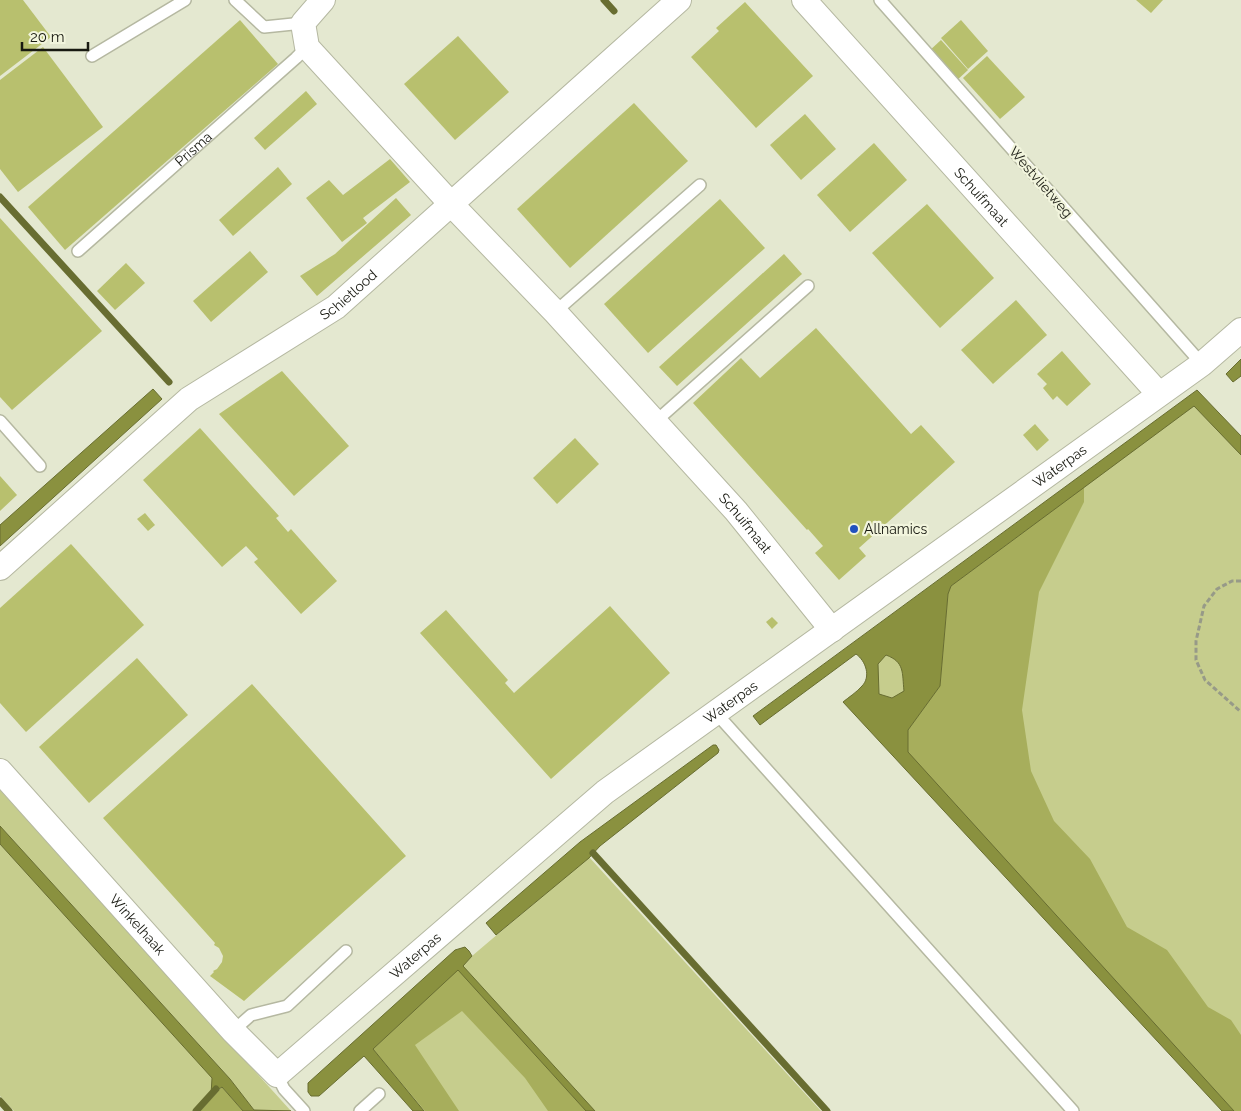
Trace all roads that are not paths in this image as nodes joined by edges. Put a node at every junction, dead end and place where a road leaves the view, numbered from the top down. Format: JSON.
{"nodes":[{"id":1,"x":185,"y":0,"type":"edge"},
{"id":2,"x":235,"y":0,"type":"edge"},
{"id":3,"x":323,"y":0,"type":"edge"},
{"id":4,"x":678,"y":0,"type":"edge"},
{"id":5,"x":804,"y":0,"type":"edge"},
{"id":6,"x":880,"y":0,"type":"edge"},
{"id":7,"x":303,"y":23,"type":"junction"},
{"id":8,"x":307,"y":47,"type":"junction"},
{"id":9,"x":92,"y":56,"type":"dead end"},
{"id":10,"x":700,"y":185,"type":"dead end"},
{"id":11,"x":452,"y":205,"type":"junction"},
{"id":12,"x":78,"y":251,"type":"dead end"},
{"id":13,"x":808,"y":286,"type":"dead end"},
{"id":14,"x":555,"y":312,"type":"junction"},
{"id":15,"x":1241,"y":330,"type":"edge"},
{"id":16,"x":1202,"y":364,"type":"junction"},
{"id":17,"x":1159,"y":394,"type":"junction"},
{"id":18,"x":0,"y":421,"type":"edge"},
{"id":19,"x":655,"y":422,"type":"junction"},
{"id":20,"x":40,"y":466,"type":"dead end"},
{"id":21,"x":0,"y":568,"type":"edge"},
{"id":22,"x":832,"y":630,"type":"junction"},
{"id":23,"x":716,"y":713,"type":"junction"},
{"id":24,"x":0,"y":771,"type":"edge"},
{"id":25,"x":346,"y":951,"type":"dead end"},
{"id":26,"x":233,"y":1031,"type":"junction"},
{"id":27,"x":277,"y":1075,"type":"junction"},
{"id":28,"x":379,"y":1094,"type":"dead end"},
{"id":29,"x":304,"y":1111,"type":"edge"},
{"id":30,"x":360,"y":1111,"type":"edge"},
{"id":31,"x":1073,"y":1111,"type":"edge"}],
"edges":[{"from":1,"to":9,"type":"lane"},
{"from":2,"to":7,"type":"lane"},
{"from":3,"to":7,"type":"street"},
{"from":4,"to":11,"type":"street","name":"Schietlood"},
{"from":5,"to":17,"type":"street","name":"Schuifmaat"},
{"from":6,"to":16,"type":"lane","name":"Westvlietweg"},
{"from":7,"to":8,"type":"street"},
{"from":8,"to":11,"type":"street"},
{"from":8,"to":12,"type":"lane","name":"Prisma"},
{"from":10,"to":14,"type":"lane"},
{"from":11,"to":14,"type":"street","name":"Schuifmaat"},
{"from":11,"to":21,"type":"street","name":"Schietlood"},
{"from":13,"to":19,"type":"lane"},
{"from":14,"to":19,"type":"street","name":"Schuifmaat"},
{"from":15,"to":16,"type":"street","name":"Waterpas"},
{"from":16,"to":17,"type":"street","name":"Waterpas"},
{"from":17,"to":22,"type":"street","name":"Waterpas"},
{"from":18,"to":20,"type":"lane"},
{"from":19,"to":22,"type":"street","name":"Schuifmaat"},
{"from":22,"to":23,"type":"street","name":"Waterpas"},
{"from":23,"to":27,"type":"street","name":"Waterpas"},
{"from":23,"to":31,"type":"lane"},
{"from":24,"to":26,"type":"street","name":"Winkelhaak"},
{"from":25,"to":26,"type":"lane"},
{"from":26,"to":27,"type":"street","name":"Winkelhaak"},
{"from":27,"to":29,"type":"lane"},
{"from":28,"to":30,"type":"lane"}]}
